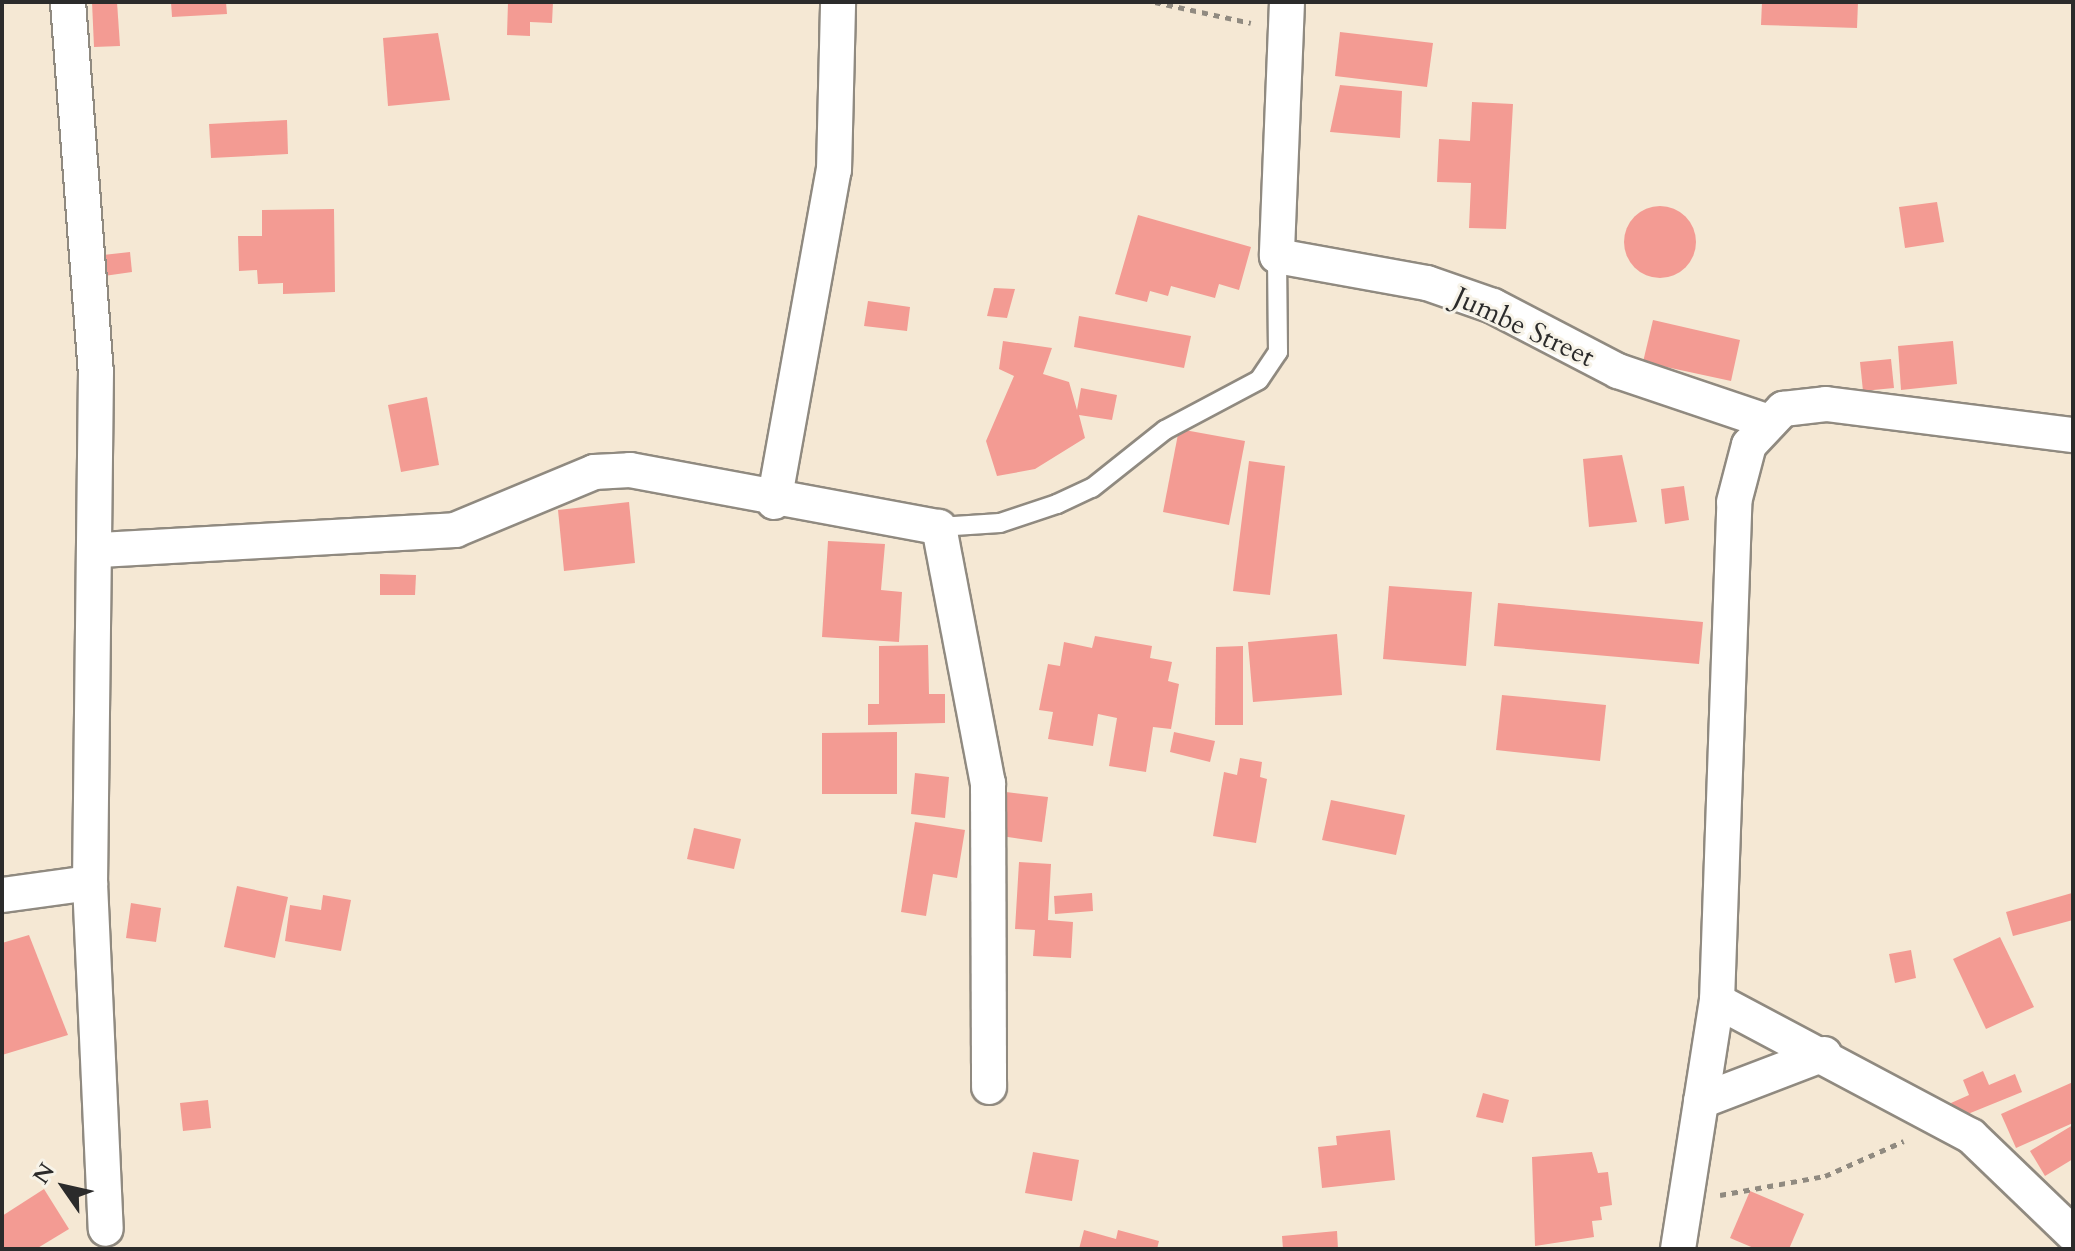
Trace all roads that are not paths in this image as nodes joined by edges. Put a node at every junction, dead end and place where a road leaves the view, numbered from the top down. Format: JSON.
{"nodes":[{"id":1,"x":68,"y":2,"type":"edge"},
{"id":2,"x":838,"y":2,"type":"edge"},
{"id":3,"x":1287,"y":2,"type":"edge"},
{"id":4,"x":1277,"y":256,"type":"junction"},
{"id":5,"x":1766,"y":421,"type":"junction"},
{"id":6,"x":2073,"y":435,"type":"edge"},
{"id":7,"x":774,"y":502,"type":"junction"},
{"id":8,"x":939,"y":527,"type":"junction"},
{"id":9,"x":99,"y":550,"type":"junction"},
{"id":10,"x":90,"y":883,"type":"junction"},
{"id":11,"x":2,"y":895,"type":"edge"},
{"id":12,"x":1717,"y":1001,"type":"junction"},
{"id":13,"x":1824,"y":1054,"type":"junction"},
{"id":14,"x":989,"y":1087,"type":"dead end"},
{"id":15,"x":1701,"y":1101,"type":"junction"},
{"id":16,"x":106,"y":1229,"type":"dead end"},
{"id":17,"x":2073,"y":1234,"type":"edge"},
{"id":18,"x":1678,"y":1249,"type":"edge"}],
"edges":[{"from":1,"to":9,"type":"street"},
{"from":2,"to":7,"type":"street"},
{"from":3,"to":4,"type":"street"},
{"from":4,"to":5,"type":"street","name":"Jumbe Street"},
{"from":4,"to":8,"type":"lane"},
{"from":5,"to":6,"type":"street"},
{"from":5,"to":12,"type":"street"},
{"from":7,"to":8,"type":"street"},
{"from":7,"to":9,"type":"street"},
{"from":8,"to":14,"type":"street"},
{"from":9,"to":10,"type":"street"},
{"from":10,"to":11,"type":"street"},
{"from":10,"to":16,"type":"street"},
{"from":12,"to":13,"type":"street"},
{"from":12,"to":15,"type":"street"},
{"from":13,"to":15,"type":"street"},
{"from":13,"to":17,"type":"street"},
{"from":15,"to":18,"type":"street"}]}
